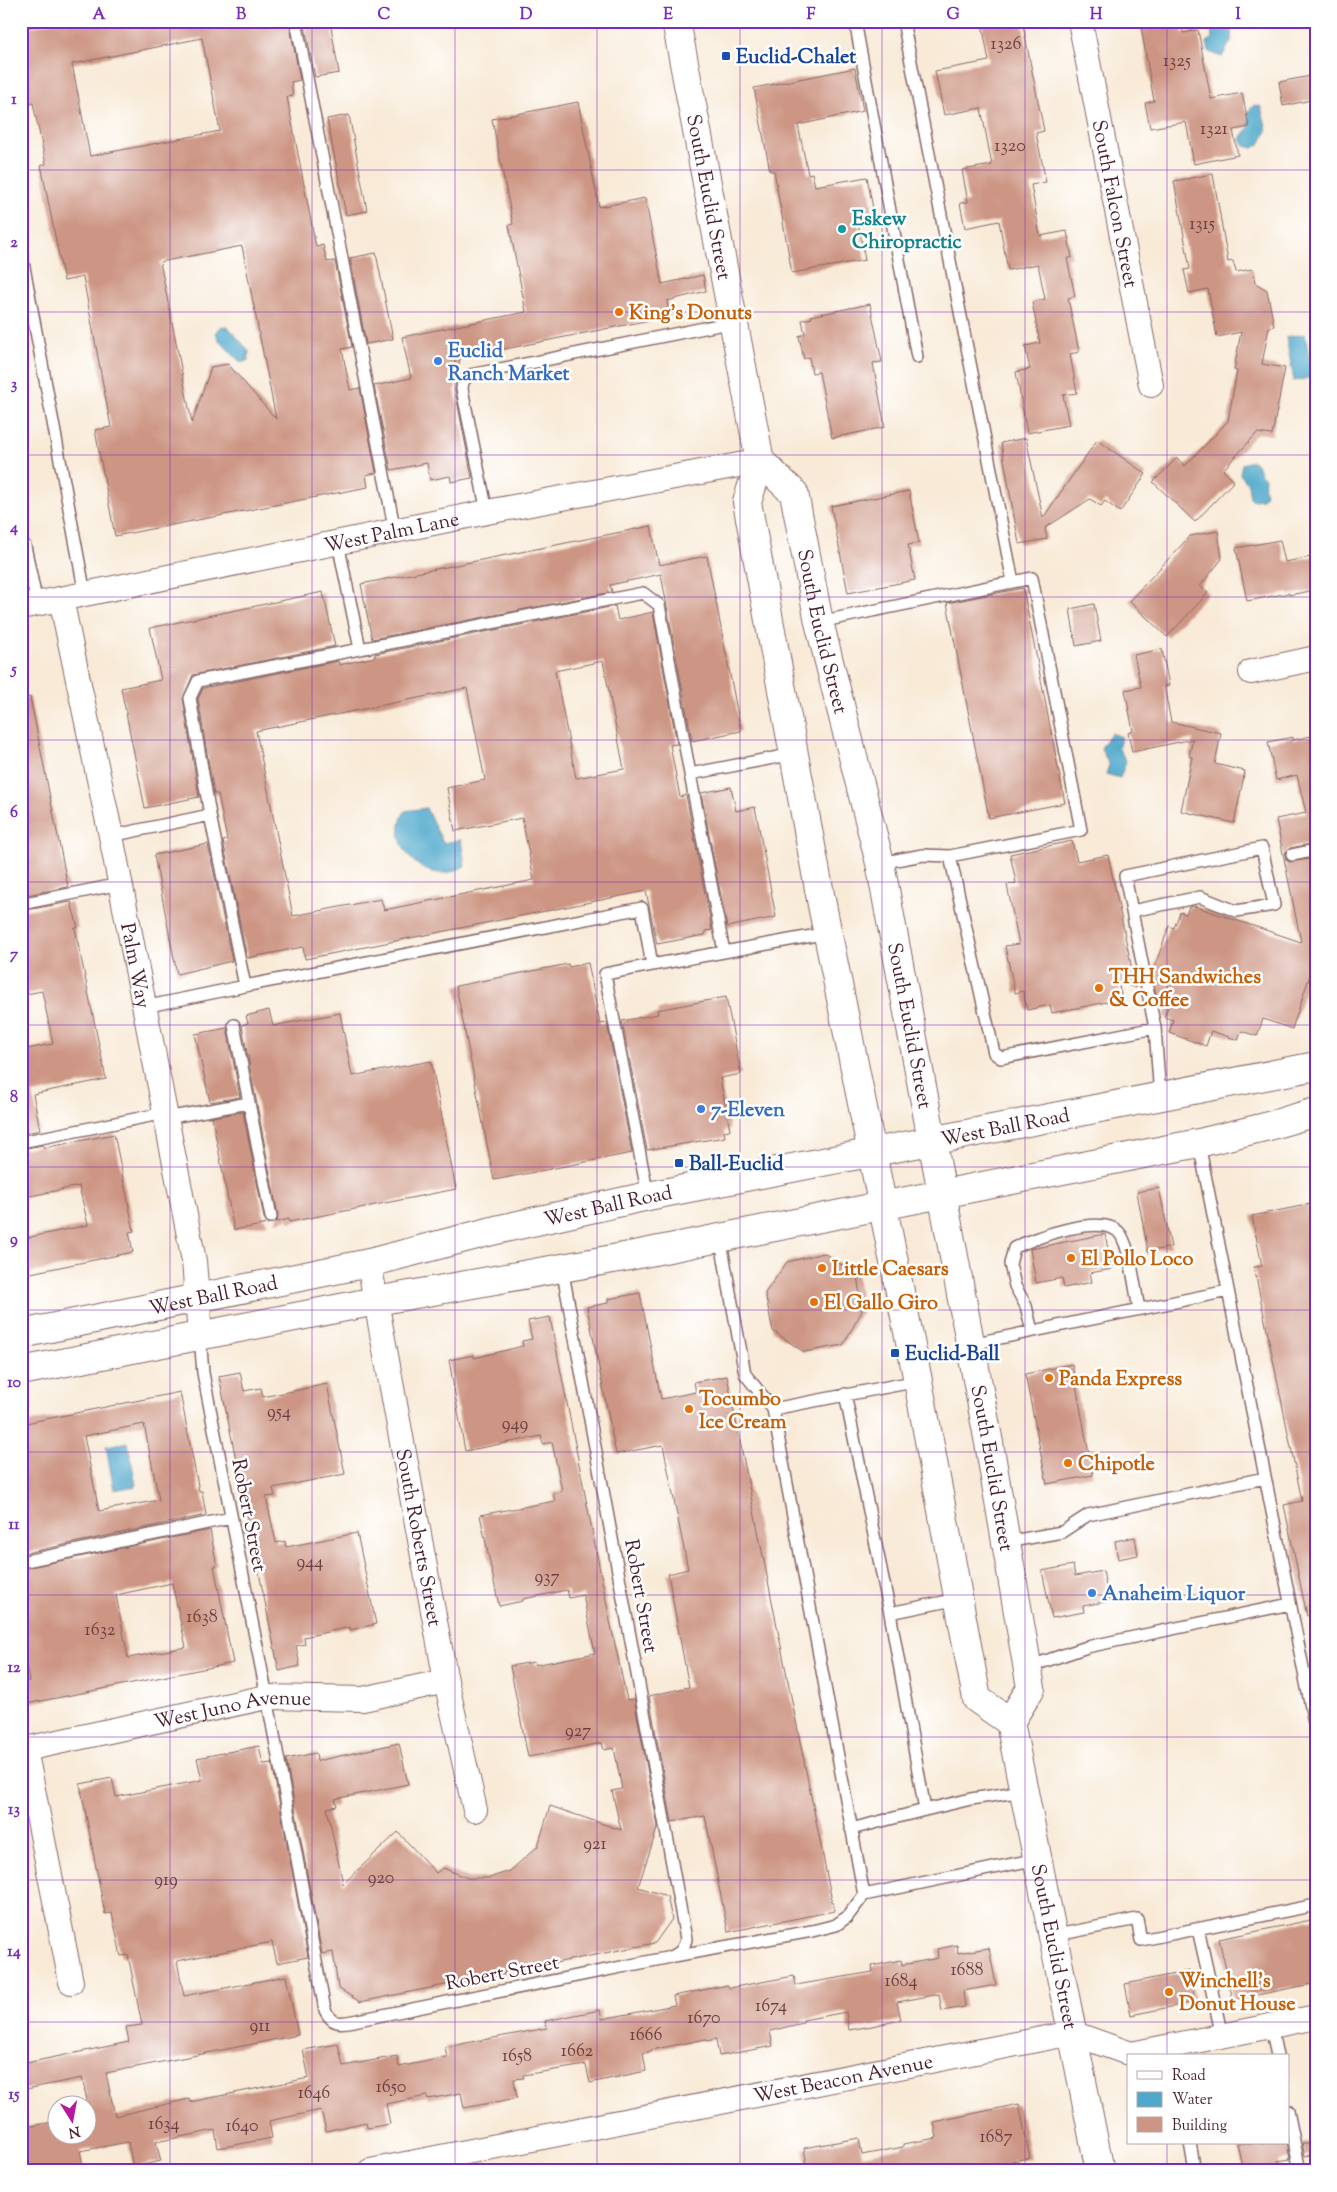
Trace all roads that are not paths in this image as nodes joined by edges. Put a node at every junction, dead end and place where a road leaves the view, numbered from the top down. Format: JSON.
{"nodes":[{"id":1,"x":296,"y":21,"type":"edge"},
{"id":2,"x":676,"y":21,"type":"edge"},
{"id":3,"x":855,"y":21,"type":"edge"},
{"id":4,"x":903,"y":21,"type":"edge"},
{"id":5,"x":1080,"y":21,"type":"edge"},
{"id":6,"x":21,"y":250,"type":"edge"},
{"id":7,"x":734,"y":322,"type":"junction"},
{"id":8,"x":917,"y":357,"type":"dead end"},
{"id":9,"x":1151,"y":385,"type":"dead end"},
{"id":10,"x":760,"y":460,"type":"junction"},
{"id":11,"x":486,"y":512,"type":"junction"},
{"id":12,"x":395,"y":532,"type":"junction"},
{"id":13,"x":21,"y":541,"type":"edge"},
{"id":14,"x":338,"y":543,"type":"junction"},
{"id":15,"x":25,"y":560,"type":"edge"},
{"id":16,"x":1013,"y":582,"type":"junction"},
{"id":17,"x":85,"y":594,"type":"junction"},
{"id":18,"x":60,"y":598,"type":"junction"},
{"id":19,"x":29,"y":605,"type":"edge"},
{"id":20,"x":819,"y":622,"type":"junction"},
{"id":21,"x":360,"y":649,"type":"junction"},
{"id":22,"x":1316,"y":658,"type":"edge"},
{"id":23,"x":1251,"y":672,"type":"dead end"},
{"id":24,"x":794,"y":754,"type":"junction"},
{"id":25,"x":690,"y":774,"type":"junction"},
{"id":26,"x":210,"y":815,"type":"junction"},
{"id":27,"x":111,"y":836,"type":"junction"},
{"id":28,"x":1316,"y":850,"type":"edge"},
{"id":29,"x":1292,"y":855,"type":"dead end"},
{"id":30,"x":950,"y":856,"type":"junction"},
{"id":31,"x":880,"y":863,"type":"junction"},
{"id":32,"x":120,"y":884,"type":"junction"},
{"id":33,"x":21,"y":904,"type":"edge"},
{"id":34,"x":1132,"y":911,"type":"junction"},
{"id":35,"x":828,"y":933,"type":"junction"},
{"id":36,"x":724,"y":952,"type":"junction"},
{"id":37,"x":652,"y":965,"type":"junction"},
{"id":38,"x":245,"y":986,"type":"junction"},
{"id":39,"x":144,"y":1007,"type":"junction"},
{"id":40,"x":234,"y":1026,"type":"dead end"},
{"id":41,"x":1155,"y":1028,"type":"junction"},
{"id":42,"x":1316,"y":1066,"type":"edge"},
{"id":43,"x":1160,"y":1097,"type":"junction"},
{"id":44,"x":249,"y":1103,"type":"junction"},
{"id":45,"x":1316,"y":1112,"type":"edge"},
{"id":46,"x":165,"y":1116,"type":"junction"},
{"id":47,"x":933,"y":1140,"type":"junction"},
{"id":48,"x":21,"y":1142,"type":"edge"},
{"id":49,"x":1199,"y":1143,"type":"junction"},
{"id":50,"x":872,"y":1152,"type":"junction"},
{"id":51,"x":943,"y":1193,"type":"junction"},
{"id":52,"x":648,"y":1196,"type":"junction"},
{"id":53,"x":883,"y":1205,"type":"junction"},
{"id":54,"x":272,"y":1217,"type":"dead end"},
{"id":55,"x":720,"y":1237,"type":"junction"},
{"id":56,"x":369,"y":1262,"type":"junction"},
{"id":57,"x":562,"y":1268,"type":"junction"},
{"id":58,"x":1228,"y":1291,"type":"junction"},
{"id":59,"x":197,"y":1298,"type":"junction"},
{"id":60,"x":376,"y":1300,"type":"junction"},
{"id":61,"x":1139,"y":1309,"type":"junction"},
{"id":62,"x":1032,"y":1331,"type":"junction"},
{"id":63,"x":21,"y":1334,"type":"edge"},
{"id":64,"x":200,"y":1334,"type":"junction"},
{"id":65,"x":971,"y":1344,"type":"junction"},
{"id":66,"x":21,"y":1371,"type":"edge"},
{"id":67,"x":918,"y":1381,"type":"junction"},
{"id":68,"x":845,"y":1394,"type":"junction"},
{"id":69,"x":773,"y":1409,"type":"junction"},
{"id":70,"x":1265,"y":1478,"type":"junction"},
{"id":71,"x":231,"y":1518,"type":"junction"},
{"id":72,"x":1007,"y":1542,"type":"junction"},
{"id":73,"x":21,"y":1562,"type":"edge"},
{"id":74,"x":958,"y":1599,"type":"junction"},
{"id":75,"x":1290,"y":1604,"type":"junction"},
{"id":76,"x":890,"y":1613,"type":"junction"},
{"id":77,"x":1028,"y":1667,"type":"junction"},
{"id":78,"x":446,"y":1681,"type":"junction"},
{"id":79,"x":267,"y":1697,"type":"junction"},
{"id":80,"x":1010,"y":1722,"type":"junction"},
{"id":81,"x":1316,"y":1733,"type":"edge"},
{"id":82,"x":23,"y":1750,"type":"edge"},
{"id":83,"x":1024,"y":1790,"type":"junction"},
{"id":84,"x":475,"y":1810,"type":"dead end"},
{"id":85,"x":924,"y":1810,"type":"junction"},
{"id":86,"x":851,"y":1829,"type":"junction"},
{"id":87,"x":1037,"y":1859,"type":"junction"},
{"id":88,"x":864,"y":1895,"type":"junction"},
{"id":89,"x":1316,"y":1905,"type":"edge"},
{"id":90,"x":1198,"y":1929,"type":"junction"},
{"id":91,"x":1052,"y":1936,"type":"junction"},
{"id":92,"x":671,"y":1957,"type":"junction"},
{"id":93,"x":71,"y":1982,"type":"dead end"},
{"id":94,"x":1316,"y":2017,"type":"edge"},
{"id":95,"x":1271,"y":2026,"type":"junction"},
{"id":96,"x":1072,"y":2033,"type":"junction"},
{"id":97,"x":1222,"y":2036,"type":"junction"},
{"id":98,"x":1277,"y":2054,"type":"edge"},
{"id":99,"x":1290,"y":2121,"type":"edge"},
{"id":100,"x":1190,"y":2144,"type":"edge"},
{"id":101,"x":370,"y":2171,"type":"edge"},
{"id":102,"x":1100,"y":2171,"type":"edge"},
{"id":103,"x":1195,"y":2171,"type":"edge"},
{"id":104,"x":1300,"y":2171,"type":"edge"}],
"edges":[{"from":1,"to":12,"type":"lane"},
{"from":2,"to":7,"type":"main road","name":"South Euclid Street"},
{"from":3,"to":8,"type":"lane"},
{"from":4,"to":16,"type":"lane"},
{"from":5,"to":9,"type":"street","name":"South Falcon Street"},
{"from":6,"to":17,"type":"lane"},
{"from":7,"to":10,"type":"main road","name":"South Euclid Street"},
{"from":7,"to":11,"type":"lane"},
{"from":10,"to":11,"type":"street","name":"West Palm Lane"},
{"from":10,"to":20,"type":"main road","name":"South Euclid Street"},
{"from":10,"to":24,"type":"main road","name":"South Euclid Street"},
{"from":11,"to":12,"type":"street","name":"West Palm Lane"},
{"from":12,"to":14,"type":"street","name":"West Palm Lane"},
{"from":13,"to":15,"type":"lane"},
{"from":14,"to":17,"type":"street","name":"West Palm Lane"},
{"from":14,"to":21,"type":"lane"},
{"from":15,"to":19,"type":"lane"},
{"from":16,"to":20,"type":"lane"},
{"from":16,"to":30,"type":"lane"},
{"from":17,"to":18,"type":"street","name":"West Palm Lane"},
{"from":18,"to":19,"type":"street","name":"West Palm Lane"},
{"from":18,"to":27,"type":"street","name":"Palm Way"},
{"from":20,"to":31,"type":"main road","name":"South Euclid Street"},
{"from":21,"to":25,"type":"lane"},
{"from":21,"to":26,"type":"lane"},
{"from":22,"to":23,"type":"street"},
{"from":24,"to":25,"type":"lane"},
{"from":24,"to":35,"type":"main road","name":"South Euclid Street"},
{"from":25,"to":36,"type":"lane"},
{"from":26,"to":27,"type":"lane"},
{"from":26,"to":38,"type":"lane"},
{"from":27,"to":32,"type":"street","name":"Palm Way"},
{"from":28,"to":29,"type":"lane"},
{"from":30,"to":31,"type":"lane"},
{"from":30,"to":41,"type":"lane"},
{"from":31,"to":47,"type":"main road","name":"South Euclid Street"},
{"from":32,"to":33,"type":"lane"},
{"from":32,"to":39,"type":"street","name":"Palm Way"},
{"from":34,"to":34,"type":"lane"},
{"from":34,"to":41,"type":"lane"},
{"from":35,"to":36,"type":"lane"},
{"from":35,"to":50,"type":"main road","name":"South Euclid Street"},
{"from":36,"to":37,"type":"lane"},
{"from":37,"to":38,"type":"lane"},
{"from":37,"to":52,"type":"lane"},
{"from":38,"to":39,"type":"lane"},
{"from":39,"to":46,"type":"street","name":"Palm Way"},
{"from":40,"to":44,"type":"lane"},
{"from":41,"to":43,"type":"lane"},
{"from":42,"to":43,"type":"main road","name":"West Ball Road"},
{"from":43,"to":47,"type":"main road","name":"West Ball Road"},
{"from":44,"to":46,"type":"lane"},
{"from":44,"to":54,"type":"lane"},
{"from":45,"to":49,"type":"main road","name":"West Ball Road"},
{"from":46,"to":48,"type":"lane"},
{"from":46,"to":59,"type":"street","name":"Palm Way"},
{"from":47,"to":50,"type":"main road","name":"West Ball Road"},
{"from":47,"to":51,"type":"main road","name":"South Euclid Street"},
{"from":49,"to":51,"type":"main road","name":"West Ball Road"},
{"from":49,"to":58,"type":"lane"},
{"from":50,"to":52,"type":"main road","name":"West Ball Road"},
{"from":50,"to":53,"type":"main road","name":"South Euclid Street"},
{"from":51,"to":53,"type":"main road","name":"West Ball Road"},
{"from":51,"to":65,"type":"main road","name":"South Euclid Street"},
{"from":52,"to":56,"type":"main road","name":"West Ball Road"},
{"from":53,"to":55,"type":"main road","name":"West Ball Road"},
{"from":53,"to":67,"type":"main road","name":"South Euclid Street"},
{"from":55,"to":57,"type":"main road","name":"West Ball Road"},
{"from":55,"to":69,"type":"lane"},
{"from":56,"to":59,"type":"main road","name":"West Ball Road"},
{"from":56,"to":60,"type":"street","name":"South Roberts Street"},
{"from":57,"to":60,"type":"main road","name":"West Ball Road"},
{"from":57,"to":92,"type":"lane","name":"Robert Street"},
{"from":58,"to":61,"type":"lane"},
{"from":58,"to":70,"type":"lane"},
{"from":59,"to":63,"type":"main road","name":"West Ball Road"},
{"from":59,"to":64,"type":"street","name":"Palm Way"},
{"from":60,"to":64,"type":"main road","name":"West Ball Road"},
{"from":60,"to":78,"type":"street","name":"South Roberts Street"},
{"from":61,"to":62,"type":"lane"},
{"from":61,"to":62,"type":"lane"},
{"from":62,"to":65,"type":"lane"},
{"from":64,"to":66,"type":"main road","name":"West Ball Road"},
{"from":64,"to":71,"type":"lane","name":"Robert Street"},
{"from":65,"to":72,"type":"main road","name":"South Euclid Street"},
{"from":67,"to":68,"type":"lane"},
{"from":67,"to":74,"type":"main road","name":"South Euclid Street"},
{"from":68,"to":69,"type":"lane"},
{"from":68,"to":76,"type":"lane"},
{"from":69,"to":86,"type":"lane"},
{"from":70,"to":72,"type":"lane"},
{"from":70,"to":75,"type":"lane"},
{"from":71,"to":73,"type":"lane"},
{"from":71,"to":79,"type":"lane","name":"Robert Street"},
{"from":72,"to":77,"type":"main road","name":"South Euclid Street"},
{"from":74,"to":76,"type":"lane"},
{"from":74,"to":80,"type":"main road","name":"South Euclid Street"},
{"from":75,"to":77,"type":"lane"},
{"from":75,"to":81,"type":"lane"},
{"from":76,"to":85,"type":"lane"},
{"from":77,"to":80,"type":"main road","name":"South Euclid Street"},
{"from":78,"to":79,"type":"street","name":"West Juno Avenue"},
{"from":78,"to":84,"type":"street","name":"South Roberts Street"},
{"from":79,"to":82,"type":"street","name":"West Juno Avenue"},
{"from":79,"to":92,"type":"lane","name":"Robert Street"},
{"from":80,"to":83,"type":"main road","name":"South Euclid Street"},
{"from":82,"to":93,"type":"street"},
{"from":83,"to":85,"type":"lane"},
{"from":83,"to":87,"type":"main road","name":"South Euclid Street"},
{"from":85,"to":86,"type":"lane"},
{"from":86,"to":88,"type":"lane"},
{"from":87,"to":88,"type":"lane"},
{"from":87,"to":91,"type":"main road","name":"South Euclid Street"},
{"from":88,"to":92,"type":"lane"},
{"from":89,"to":90,"type":"lane"},
{"from":90,"to":91,"type":"lane"},
{"from":90,"to":97,"type":"lane"},
{"from":91,"to":96,"type":"main road","name":"South Euclid Street"},
{"from":94,"to":95,"type":"street"},
{"from":95,"to":97,"type":"street"},
{"from":95,"to":98,"type":"lane"},
{"from":96,"to":97,"type":"street"},
{"from":96,"to":101,"type":"street","name":"West Beacon Avenue"},
{"from":96,"to":102,"type":"main road","name":"South Euclid Street"},
{"from":99,"to":104,"type":"lane"},
{"from":100,"to":103,"type":"lane"}]}
